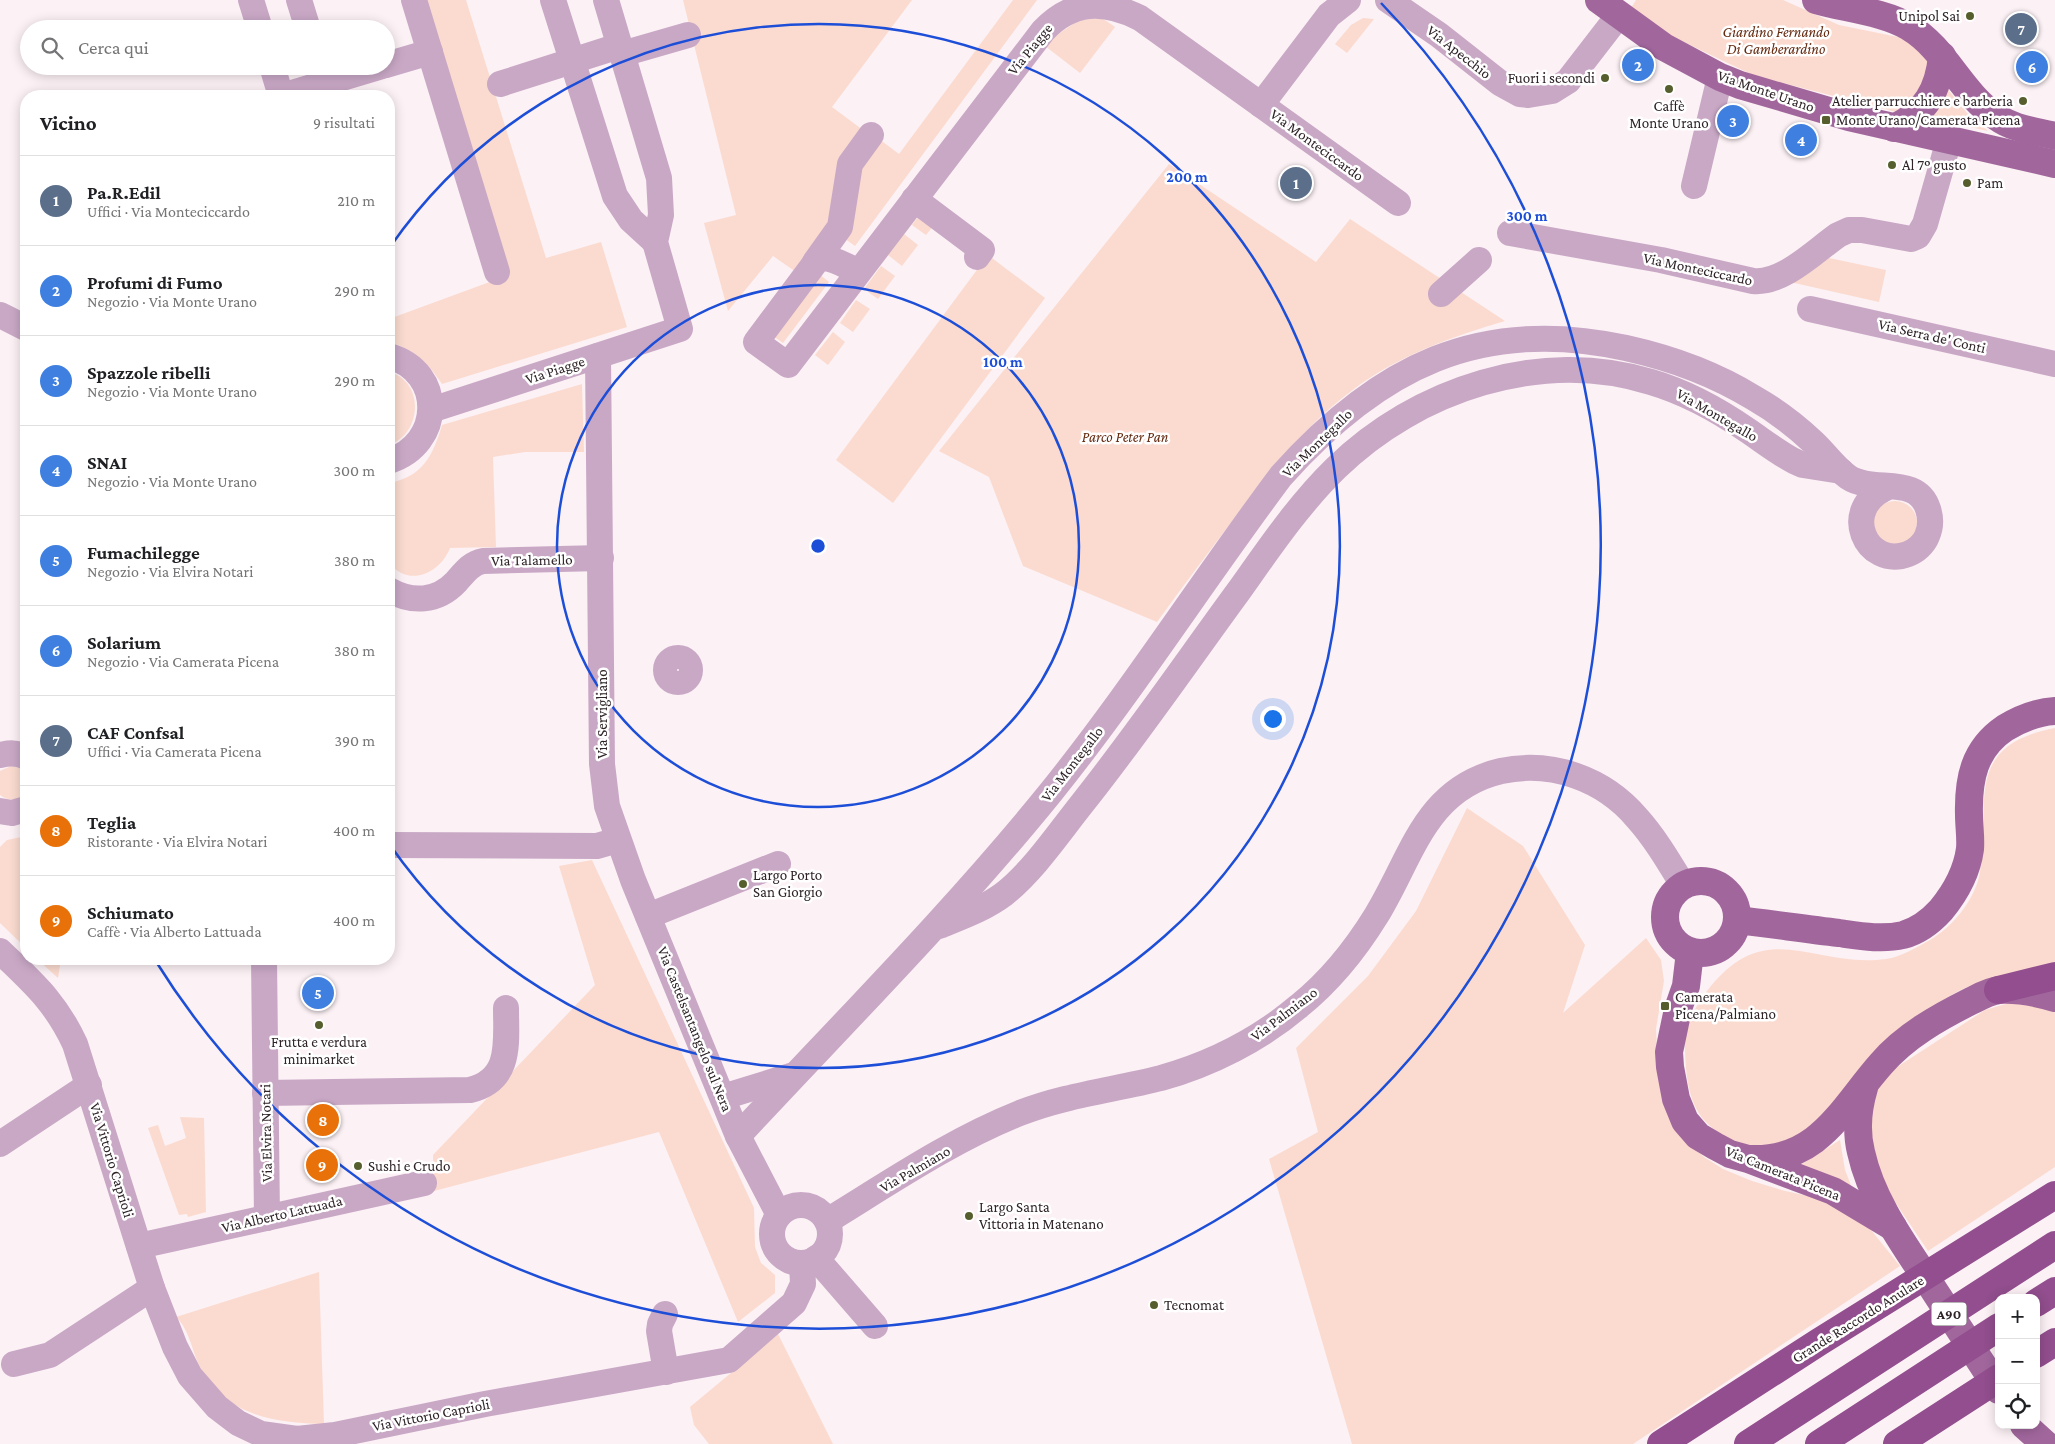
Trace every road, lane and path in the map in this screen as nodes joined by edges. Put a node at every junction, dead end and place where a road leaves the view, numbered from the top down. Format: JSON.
{"nodes":[{"id":1,"x":251,"y":0,"type":"edge"},
{"id":2,"x":299,"y":0,"type":"edge"},
{"id":3,"x":414,"y":0,"type":"edge"},
{"id":4,"x":552,"y":0,"type":"edge"},
{"id":5,"x":606,"y":0,"type":"edge"},
{"id":6,"x":1348,"y":0,"type":"edge"},
{"id":7,"x":1388,"y":0,"type":"edge"},
{"id":8,"x":1816,"y":0,"type":"edge"},
{"id":9,"x":1609,"y":8,"type":"edge"},
{"id":10,"x":257,"y":20,"type":"edge"},
{"id":11,"x":305,"y":20,"type":"edge"},
{"id":12,"x":688,"y":35,"type":"dead end"},
{"id":13,"x":621,"y":50,"type":"junction"},
{"id":14,"x":430,"y":52,"type":"junction"},
{"id":15,"x":1942,"y":56,"type":"junction"},
{"id":16,"x":572,"y":61,"type":"junction"},
{"id":17,"x":395,"y":62,"type":"edge"},
{"id":18,"x":275,"y":75,"type":"edge"},
{"id":19,"x":349,"y":75,"type":"edge"},
{"id":20,"x":1720,"y":77,"type":"junction"},
{"id":21,"x":324,"y":82,"type":"edge"},
{"id":22,"x":500,"y":84,"type":"dead end"},
{"id":23,"x":280,"y":90,"type":"edge"},
{"id":24,"x":300,"y":90,"type":"edge"},
{"id":25,"x":1261,"y":105,"type":"junction"},
{"id":26,"x":1894,"y":128,"type":"junction"},
{"id":27,"x":871,"y":135,"type":"dead end"},
{"id":28,"x":2055,"y":136,"type":"edge"},
{"id":29,"x":1949,"y":140,"type":"junction"},
{"id":30,"x":2055,"y":164,"type":"edge"},
{"id":31,"x":1694,"y":186,"type":"dead end"},
{"id":32,"x":914,"y":199,"type":"junction"},
{"id":33,"x":1398,"y":203,"type":"dead end"},
{"id":34,"x":1510,"y":233,"type":"dead end"},
{"id":35,"x":655,"y":242,"type":"junction"},
{"id":36,"x":977,"y":257,"type":"dead end"},
{"id":37,"x":1479,"y":260,"type":"dead end"},
{"id":38,"x":815,"y":262,"type":"junction"},
{"id":39,"x":858,"y":271,"type":"junction"},
{"id":40,"x":497,"y":272,"type":"dead end"},
{"id":41,"x":1441,"y":294,"type":"dead end"},
{"id":42,"x":1810,"y":309,"type":"dead end"},
{"id":43,"x":0,"y":315,"type":"edge"},
{"id":44,"x":20,"y":325,"type":"edge"},
{"id":45,"x":1645,"y":353,"type":"junction"},
{"id":46,"x":598,"y":356,"type":"junction"},
{"id":47,"x":395,"y":359,"type":"edge"},
{"id":48,"x":1432,"y":360,"type":"junction"},
{"id":49,"x":2055,"y":364,"type":"edge"},
{"id":50,"x":1639,"y":379,"type":"junction"},
{"id":51,"x":1447,"y":396,"type":"junction"},
{"id":52,"x":430,"y":410,"type":"junction"},
{"id":53,"x":395,"y":459,"type":"edge"},
{"id":54,"x":1845,"y":475,"type":"junction"},
{"id":55,"x":1888,"y":487,"type":"junction"},
{"id":56,"x":1271,"y":489,"type":"junction"},
{"id":57,"x":1299,"y":511,"type":"junction"},
{"id":58,"x":1860,"y":520,"type":"junction"},
{"id":59,"x":594,"y":559,"type":"junction"},
{"id":60,"x":395,"y":593,"type":"edge"},
{"id":61,"x":586,"y":616,"type":"dead end"},
{"id":62,"x":1133,"y":684,"type":"junction"},
{"id":63,"x":1159,"y":701,"type":"junction"},
{"id":64,"x":2055,"y":711,"type":"edge"},
{"id":65,"x":618,"y":840,"type":"junction"},
{"id":66,"x":395,"y":845,"type":"edge"},
{"id":67,"x":778,"y":864,"type":"dead end"},
{"id":68,"x":1683,"y":885,"type":"junction"},
{"id":69,"x":648,"y":916,"type":"junction"},
{"id":70,"x":1737,"y":920,"type":"junction"},
{"id":71,"x":931,"y":930,"type":"junction"},
{"id":72,"x":0,"y":951,"type":"edge"},
{"id":73,"x":1690,"y":952,"type":"junction"},
{"id":74,"x":264,"y":965,"type":"edge"},
{"id":75,"x":2055,"y":976,"type":"edge"},
{"id":76,"x":1998,"y":990,"type":"junction"},
{"id":77,"x":2055,"y":998,"type":"edge"},
{"id":78,"x":506,"y":1008,"type":"dead end"},
{"id":79,"x":795,"y":1075,"type":"junction"},
{"id":80,"x":1865,"y":1084,"type":"junction"},
{"id":81,"x":89,"y":1085,"type":"junction"},
{"id":82,"x":265,"y":1093,"type":"junction"},
{"id":83,"x":723,"y":1097,"type":"junction"},
{"id":84,"x":738,"y":1136,"type":"junction"},
{"id":85,"x":0,"y":1144,"type":"edge"},
{"id":86,"x":1748,"y":1158,"type":"junction"},
{"id":87,"x":424,"y":1183,"type":"dead end"},
{"id":88,"x":2055,"y":1194,"type":"edge"},
{"id":89,"x":779,"y":1215,"type":"junction"},
{"id":90,"x":267,"y":1218,"type":"junction"},
{"id":91,"x":827,"y":1221,"type":"junction"},
{"id":92,"x":1893,"y":1227,"type":"junction"},
{"id":93,"x":2055,"y":1245,"type":"edge"},
{"id":94,"x":139,"y":1246,"type":"junction"},
{"id":95,"x":809,"y":1261,"type":"junction"},
{"id":96,"x":152,"y":1288,"type":"junction"},
{"id":97,"x":2055,"y":1290,"type":"edge"},
{"id":98,"x":2040,"y":1300,"type":"edge"},
{"id":99,"x":666,"y":1314,"type":"dead end"},
{"id":100,"x":874,"y":1326,"type":"dead end"},
{"id":101,"x":1995,"y":1330,"type":"edge"},
{"id":102,"x":2055,"y":1342,"type":"edge"},
{"id":103,"x":2040,"y":1351,"type":"edge"},
{"id":104,"x":14,"y":1364,"type":"dead end"},
{"id":105,"x":666,"y":1372,"type":"junction"},
{"id":106,"x":1995,"y":1381,"type":"edge"},
{"id":107,"x":1995,"y":1384,"type":"edge"},
{"id":108,"x":2024,"y":1429,"type":"edge"},
{"id":109,"x":2028,"y":1429,"type":"edge"},
{"id":110,"x":1661,"y":1444,"type":"edge"},
{"id":111,"x":1748,"y":1444,"type":"edge"},
{"id":112,"x":1819,"y":1444,"type":"edge"},
{"id":113,"x":1897,"y":1444,"type":"edge"},
{"id":114,"x":2027,"y":1444,"type":"edge"},
{"id":115,"x":2045,"y":1444,"type":"edge"}],
"edges":[{"from":1,"to":10,"type":"street"},
{"from":2,"to":11,"type":"street"},
{"from":3,"to":14,"type":"street"},
{"from":4,"to":16,"type":"street"},
{"from":5,"to":13,"type":"street"},
{"from":6,"to":25,"type":"street"},
{"from":7,"to":9,"type":"street","name":"Via Apecchio"},
{"from":8,"to":15,"type":"main road"},
{"from":9,"to":20,"type":"main road","name":"Via Monte Urano"},
{"from":12,"to":13,"type":"street"},
{"from":13,"to":16,"type":"street"},
{"from":13,"to":35,"type":"street"},
{"from":14,"to":17,"type":"street"},
{"from":14,"to":40,"type":"street"},
{"from":15,"to":26,"type":"main road"},
{"from":15,"to":28,"type":"main road"},
{"from":16,"to":22,"type":"street"},
{"from":16,"to":35,"type":"street"},
{"from":18,"to":23,"type":"street"},
{"from":19,"to":21,"type":"street"},
{"from":20,"to":26,"type":"main road","name":"Via Monte Urano"},
{"from":20,"to":31,"type":"street"},
{"from":21,"to":24,"type":"street"},
{"from":25,"to":32,"type":"street","name":"Via Piagge"},
{"from":25,"to":33,"type":"street","name":"Via Monteciccardo"},
{"from":26,"to":29,"type":"main road"},
{"from":27,"to":38,"type":"street"},
{"from":29,"to":30,"type":"main road"},
{"from":29,"to":34,"type":"street","name":"Via Monteciccardo"},
{"from":32,"to":36,"type":"street"},
{"from":32,"to":39,"type":"street","name":"Via Piagge"},
{"from":35,"to":46,"type":"street","name":"Via Piagge"},
{"from":37,"to":41,"type":"street"},
{"from":38,"to":39,"type":"street"},
{"from":38,"to":39,"type":"street","name":"Via Piagge"},
{"from":42,"to":49,"type":"street","name":"Via Serra de' Conti"},
{"from":43,"to":44,"type":"street"},
{"from":45,"to":48,"type":"street","name":"Via Montegallo"},
{"from":45,"to":50,"type":"street"},
{"from":45,"to":54,"type":"street","name":"Via Montegallo"},
{"from":46,"to":52,"type":"street","name":"Via Piagge"},
{"from":46,"to":59,"type":"street","name":"Via Servigliano"},
{"from":47,"to":52,"type":"street"},
{"from":48,"to":51,"type":"street"},
{"from":48,"to":56,"type":"street","name":"Via Montegallo"},
{"from":50,"to":51,"type":"street","name":"Via Montegallo"},
{"from":50,"to":54,"type":"street","name":"Via Montegallo"},
{"from":51,"to":57,"type":"street","name":"Via Montegallo"},
{"from":52,"to":53,"type":"street"},
{"from":54,"to":55,"type":"street","name":"Via Montegallo"},
{"from":54,"to":58,"type":"street","name":"Via Montegallo"},
{"from":55,"to":58,"type":"street"},
{"from":55,"to":58,"type":"street","name":"Via Montegallo"},
{"from":56,"to":57,"type":"street"},
{"from":56,"to":62,"type":"street","name":"Via Montegallo"},
{"from":57,"to":63,"type":"street","name":"Via Montegallo"},
{"from":59,"to":60,"type":"street","name":"Via Talamello"},
{"from":59,"to":61,"type":"street"},
{"from":59,"to":65,"type":"street","name":"Via Servigliano"},
{"from":62,"to":63,"type":"street"},
{"from":62,"to":71,"type":"street","name":"Via Montegallo"},
{"from":63,"to":71,"type":"street","name":"Via Montegallo"},
{"from":64,"to":70,"type":"main road"},
{"from":65,"to":66,"type":"street"},
{"from":65,"to":69,"type":"street","name":"Via Castelsantangelo sul Nera"},
{"from":67,"to":69,"type":"street"},
{"from":68,"to":70,"type":"main road"},
{"from":68,"to":73,"type":"main road"},
{"from":68,"to":91,"type":"street","name":"Via Palmiano"},
{"from":69,"to":83,"type":"street","name":"Via Castelsantangelo sul Nera"},
{"from":70,"to":73,"type":"main road"},
{"from":71,"to":79,"type":"street","name":"Via Montegallo"},
{"from":72,"to":81,"type":"street","name":"Via Vittorio Caprioli"},
{"from":73,"to":86,"type":"main road","name":"Via Camerata Picena"},
{"from":74,"to":82,"type":"street","name":"Via Elvira Notari"},
{"from":75,"to":76,"type":"highway"},
{"from":76,"to":77,"type":"main road"},
{"from":76,"to":80,"type":"main road"},
{"from":78,"to":82,"type":"street"},
{"from":79,"to":83,"type":"street","name":"Via Montegallo"},
{"from":79,"to":84,"type":"street","name":"Via Montegallo"},
{"from":80,"to":86,"type":"main road"},
{"from":80,"to":92,"type":"main road"},
{"from":81,"to":85,"type":"street","name":"Via Vittorio Caprioli"},
{"from":81,"to":94,"type":"street","name":"Via Vittorio Caprioli"},
{"from":82,"to":90,"type":"street","name":"Via Elvira Notari"},
{"from":83,"to":84,"type":"street","name":"Via Castelsantangelo sul Nera"},
{"from":84,"to":89,"type":"street","name":"Via Castelsantangelo sul Nera"},
{"from":86,"to":92,"type":"main road","name":"Via Camerata Picena"},
{"from":87,"to":90,"type":"street","name":"Via Alberto Lattuada"},
{"from":88,"to":110,"type":"highway","name":"Grande Raccordo Anulare"},
{"from":89,"to":91,"type":"street"},
{"from":89,"to":95,"type":"street"},
{"from":90,"to":94,"type":"street","name":"Via Alberto Lattuada"},
{"from":91,"to":95,"type":"street"},
{"from":92,"to":107,"type":"main road","name":"Via Camerata Picena"},
{"from":93,"to":111,"type":"highway","number":"A90"},
{"from":94,"to":96,"type":"street","name":"Via Vittorio Caprioli"},
{"from":95,"to":100,"type":"street"},
{"from":95,"to":105,"type":"street","name":"Via Vittorio Caprioli"},
{"from":96,"to":104,"type":"street"},
{"from":96,"to":105,"type":"street","name":"Via Vittorio Caprioli"},
{"from":97,"to":98,"type":"highway"},
{"from":99,"to":105,"type":"street"},
{"from":101,"to":112,"type":"highway","number":"A90"},
{"from":102,"to":103,"type":"highway"},
{"from":106,"to":113,"type":"highway"},
{"from":108,"to":114,"type":"street"},
{"from":109,"to":115,"type":"main road"}]}
